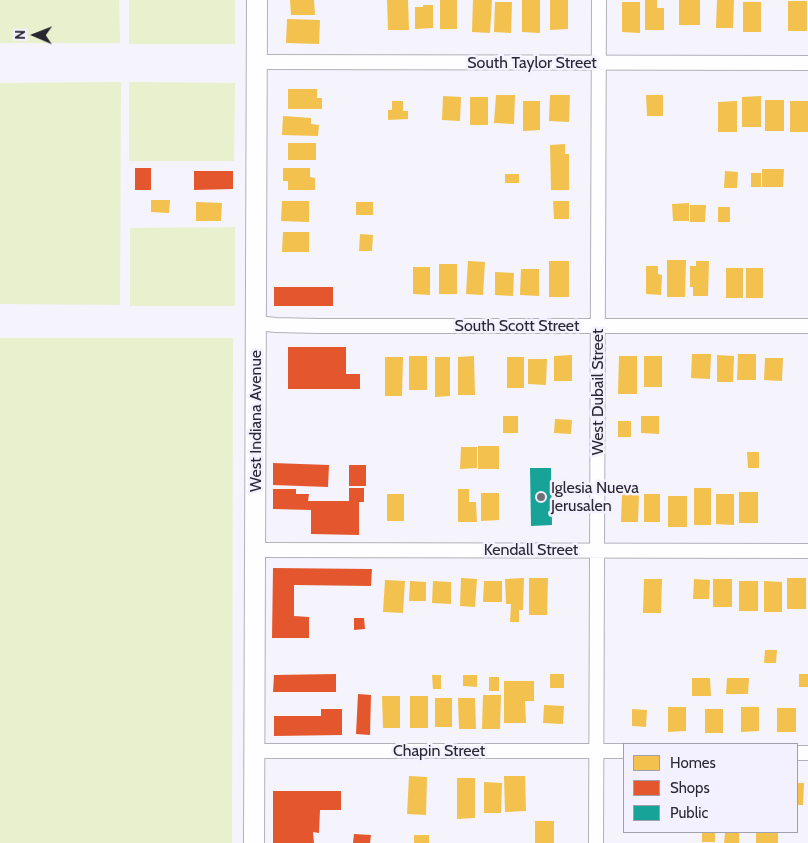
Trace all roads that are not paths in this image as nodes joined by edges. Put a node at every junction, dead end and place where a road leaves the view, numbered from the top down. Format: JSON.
{"nodes":[{"id":1,"x":257,"y":0,"type":"edge"},
{"id":2,"x":598,"y":0,"type":"edge"},
{"id":3,"x":257,"y":62,"type":"junction"},
{"id":4,"x":598,"y":63,"type":"junction"},
{"id":5,"x":808,"y":63,"type":"edge"},
{"id":6,"x":256,"y":323,"type":"junction"},
{"id":7,"x":598,"y":326,"type":"junction"},
{"id":8,"x":808,"y":326,"type":"edge"},
{"id":9,"x":255,"y":550,"type":"junction"},
{"id":10,"x":597,"y":551,"type":"junction"},
{"id":11,"x":808,"y":551,"type":"edge"},
{"id":12,"x":254,"y":751,"type":"junction"},
{"id":13,"x":597,"y":751,"type":"junction"},
{"id":14,"x":623,"y":751,"type":"edge"},
{"id":15,"x":254,"y":843,"type":"edge"},
{"id":16,"x":596,"y":843,"type":"edge"}],
"edges":[{"from":1,"to":3,"type":"street","name":"West Indiana Avenue"},
{"from":2,"to":4,"type":"street","name":"West Dubail Street"},
{"from":3,"to":4,"type":"street","name":"South Taylor Street"},
{"from":3,"to":6,"type":"street","name":"West Indiana Avenue"},
{"from":4,"to":5,"type":"street","name":"South Taylor Street"},
{"from":4,"to":7,"type":"street","name":"West Dubail Street"},
{"from":6,"to":7,"type":"street","name":"South Scott Street"},
{"from":6,"to":9,"type":"street","name":"West Indiana Avenue"},
{"from":7,"to":8,"type":"street","name":"South Scott Street"},
{"from":7,"to":10,"type":"street","name":"West Dubail Street"},
{"from":9,"to":10,"type":"street","name":"Kendall Street"},
{"from":9,"to":12,"type":"street","name":"West Indiana Avenue"},
{"from":10,"to":11,"type":"street","name":"Kendall Street"},
{"from":10,"to":13,"type":"street","name":"West Dubail Street"},
{"from":12,"to":13,"type":"street","name":"Chapin Street"},
{"from":12,"to":15,"type":"street","name":"West Indiana Avenue"},
{"from":13,"to":14,"type":"street","name":"Chapin Street"},
{"from":13,"to":16,"type":"street","name":"West Dubail Street"}]}
